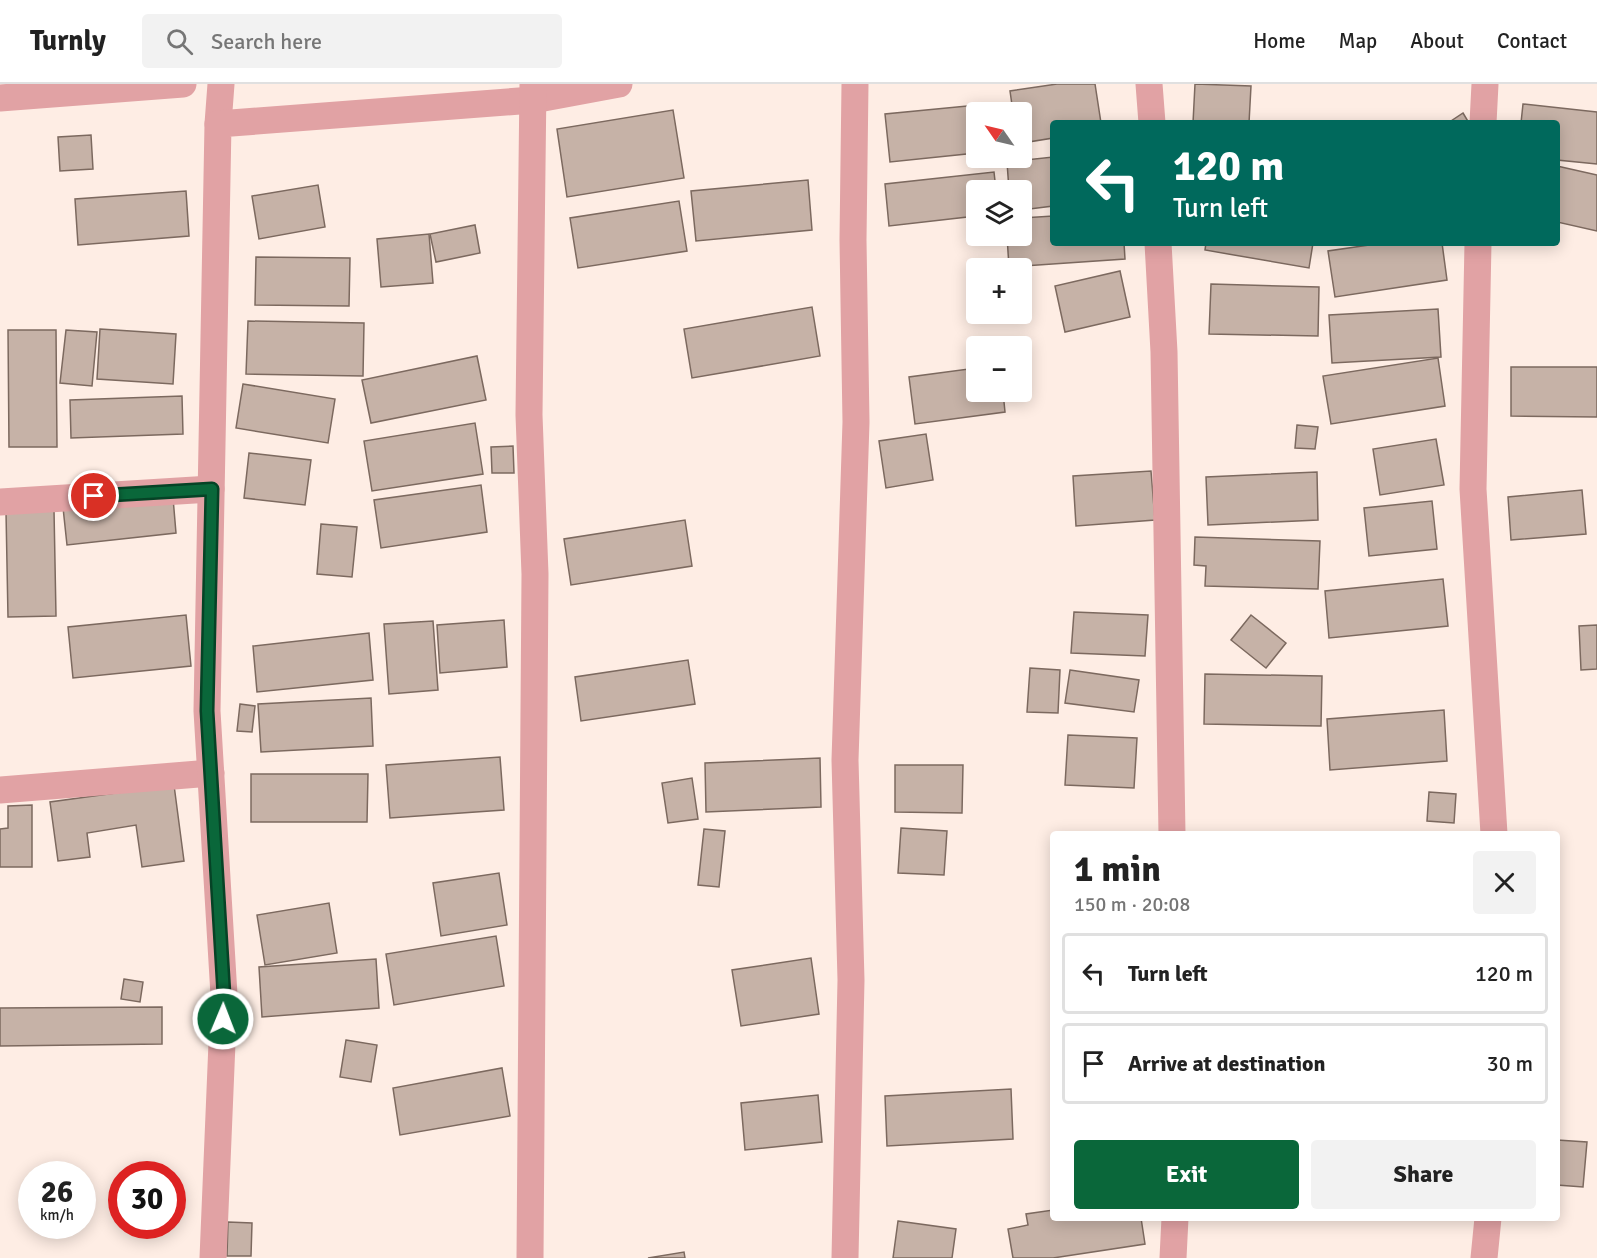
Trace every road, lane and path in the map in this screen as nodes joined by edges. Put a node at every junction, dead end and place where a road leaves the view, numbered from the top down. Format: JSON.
{"nodes":[{"id":1,"x":183,"y":84,"type":"edge"},
{"id":2,"x":221,"y":84,"type":"edge"},
{"id":3,"x":619,"y":84,"type":"edge"},
{"id":4,"x":855,"y":84,"type":"edge"},
{"id":5,"x":1149,"y":84,"type":"edge"},
{"id":6,"x":1485,"y":84,"type":"edge"},
{"id":7,"x":533,"y":92,"type":"edge"},
{"id":8,"x":0,"y":98,"type":"edge"},
{"id":9,"x":1152,"y":120,"type":"edge"},
{"id":10,"x":1483,"y":120,"type":"edge"},
{"id":11,"x":218,"y":124,"type":"junction"},
{"id":12,"x":1158,"y":246,"type":"edge"},
{"id":13,"x":1478,"y":246,"type":"edge"},
{"id":14,"x":212,"y":489,"type":"junction"},
{"id":15,"x":0,"y":502,"type":"edge"},
{"id":16,"x":211,"y":773,"type":"junction"},
{"id":17,"x":0,"y":789,"type":"edge"},
{"id":18,"x":1172,"y":831,"type":"edge"},
{"id":19,"x":1494,"y":831,"type":"edge"},
{"id":20,"x":1175,"y":1221,"type":"edge"},
{"id":21,"x":1488,"y":1221,"type":"edge"},
{"id":22,"x":213,"y":1258,"type":"edge"},
{"id":23,"x":530,"y":1258,"type":"edge"},
{"id":24,"x":845,"y":1258,"type":"edge"},
{"id":25,"x":1173,"y":1258,"type":"edge"},
{"id":26,"x":1484,"y":1258,"type":"edge"}],
"edges":[{"from":1,"to":8,"type":"street"},
{"from":2,"to":11,"type":"street"},
{"from":3,"to":7,"type":"street"},
{"from":4,"to":24,"type":"street"},
{"from":5,"to":9,"type":"street"},
{"from":6,"to":10,"type":"street"},
{"from":7,"to":11,"type":"street"},
{"from":7,"to":23,"type":"street"},
{"from":11,"to":14,"type":"street"},
{"from":12,"to":18,"type":"street"},
{"from":13,"to":19,"type":"street"},
{"from":14,"to":15,"type":"street"},
{"from":14,"to":16,"type":"street"},
{"from":16,"to":17,"type":"street"},
{"from":16,"to":22,"type":"street"},
{"from":20,"to":25,"type":"street"},
{"from":21,"to":26,"type":"street"}]}
